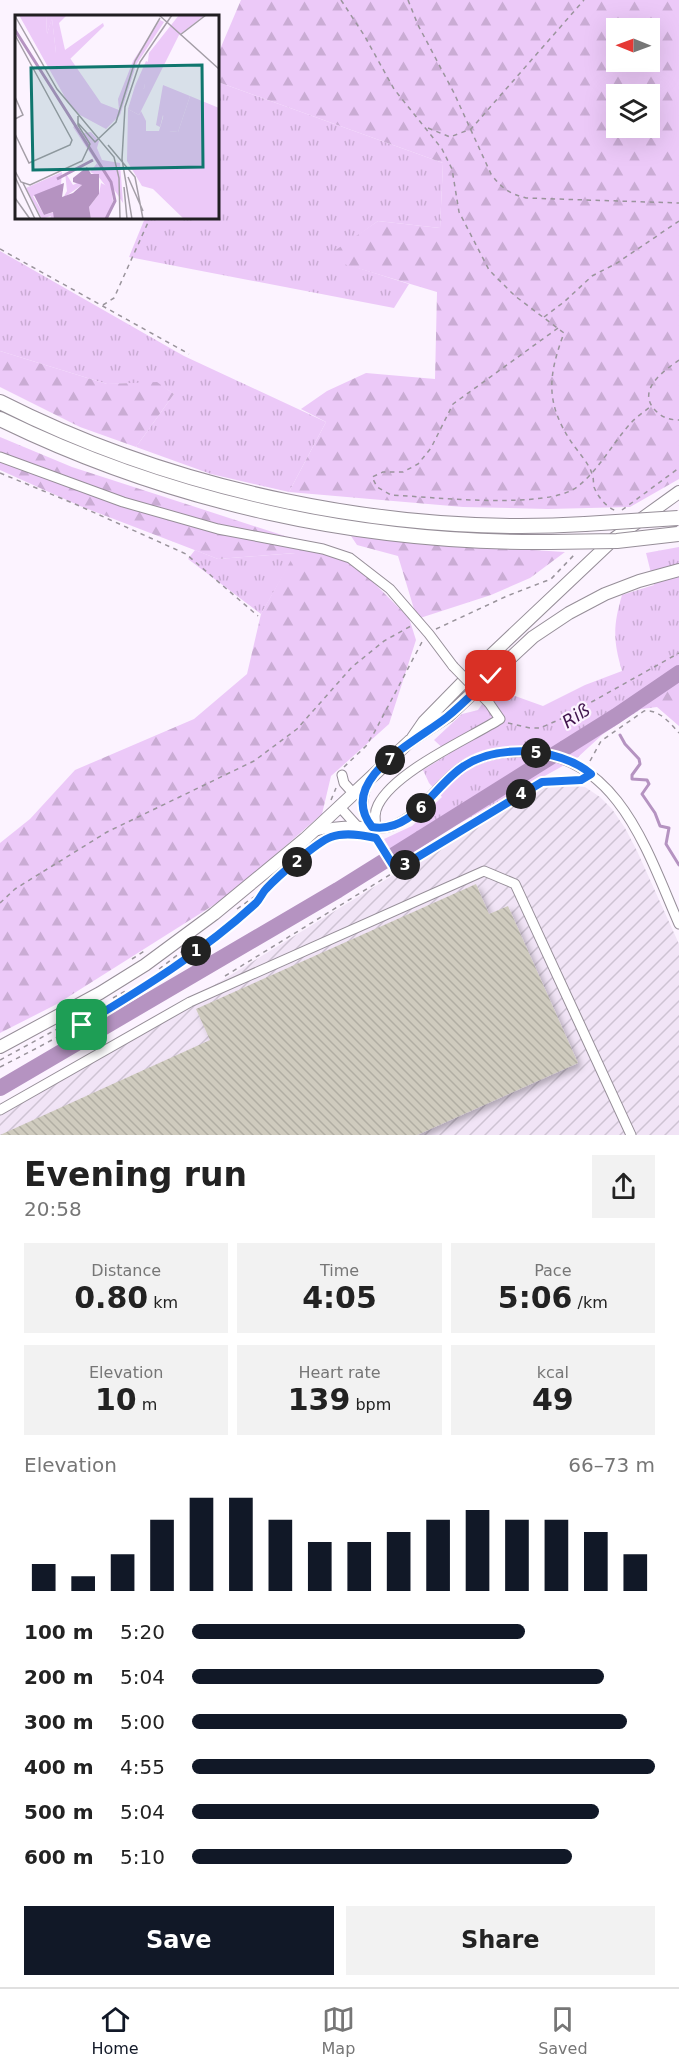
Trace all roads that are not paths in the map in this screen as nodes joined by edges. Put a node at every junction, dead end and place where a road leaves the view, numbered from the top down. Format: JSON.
{"nodes":[{"id":1,"x":0,"y":402,"type":"edge"},
{"id":2,"x":0,"y":419,"type":"edge"},
{"id":3,"x":0,"y":457,"type":"edge"},
{"id":4,"x":679,"y":492,"type":"edge"},
{"id":5,"x":679,"y":518,"type":"edge"},
{"id":6,"x":679,"y":534,"type":"edge"},
{"id":7,"x":679,"y":570,"type":"edge"},
{"id":8,"x":410,"y":741,"type":"junction"},
{"id":9,"x":342,"y":775,"type":"road end"},
{"id":10,"x":370,"y":777,"type":"junction"},
{"id":11,"x":353,"y":793,"type":"junction"},
{"id":12,"x":335,"y":803,"type":"junction"},
{"id":13,"x":357,"y":826,"type":"junction"},
{"id":14,"x":313,"y":831,"type":"junction"},
{"id":15,"x":373,"y":832,"type":"junction"},
{"id":16,"x":679,"y":924,"type":"edge"},
{"id":17,"x":0,"y":1047,"type":"edge"},
{"id":18,"x":0,"y":1110,"type":"edge"},
{"id":19,"x":631,"y":1135,"type":"edge"}],
"edges":[{"from":1,"to":5,"type":"highway","bridge":true},
{"from":2,"to":6,"type":"highway","bridge":true},
{"from":3,"to":15,"type":"street","bridge":true},
{"from":4,"to":8,"type":"main road"},
{"from":7,"to":8,"type":"main road"},
{"from":8,"to":10,"type":"main road"},
{"from":9,"to":11,"type":"street"},
{"from":10,"to":11,"type":"main road"},
{"from":10,"to":15,"type":"street"},
{"from":11,"to":12,"type":"main road"},
{"from":12,"to":13,"type":"street"},
{"from":12,"to":14,"type":"main road"},
{"from":13,"to":14,"type":"street"},
{"from":13,"to":15,"type":"street"},
{"from":14,"to":17,"type":"main road"},
{"from":15,"to":16,"type":"street"},
{"from":18,"to":19,"type":"street"}]}
